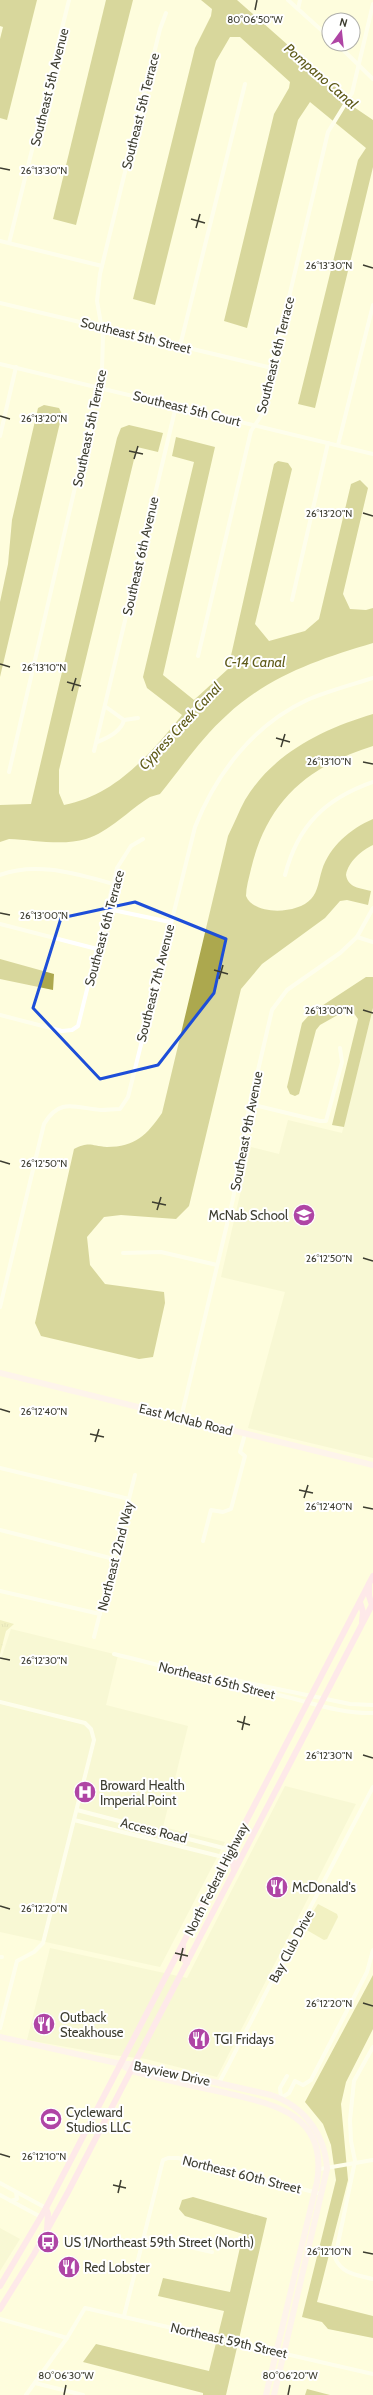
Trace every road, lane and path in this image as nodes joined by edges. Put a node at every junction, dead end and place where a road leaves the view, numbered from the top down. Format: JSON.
{"nodes":[{"id":1,"x":69,"y":0,"type":"edge"},
{"id":2,"x":288,"y":0,"type":"edge"},
{"id":3,"x":300,"y":0,"type":"edge"},
{"id":4,"x":373,"y":4,"type":"edge"},
{"id":5,"x":298,"y":9,"type":"junction"},
{"id":6,"x":166,"y":13,"type":"dead end"},
{"id":7,"x":321,"y":30,"type":"edge"},
{"id":8,"x":345,"y":52,"type":"edge"},
{"id":9,"x":358,"y":65,"type":"junction"},
{"id":10,"x":373,"y":80,"type":"edge"},
{"id":11,"x":245,"y":84,"type":"dead end"},
{"id":12,"x":0,"y":241,"type":"edge"},
{"id":13,"x":9,"y":243,"type":"junction"},
{"id":14,"x":102,"y":266,"type":"junction"},
{"id":15,"x":0,"y":303,"type":"edge"},
{"id":16,"x":373,"y":304,"type":"edge"},
{"id":17,"x":100,"y":327,"type":"junction"},
{"id":18,"x":180,"y":346,"type":"junction"},
{"id":19,"x":0,"y":364,"type":"edge"},
{"id":20,"x":16,"y":368,"type":"junction"},
{"id":21,"x":272,"y":368,"type":"junction"},
{"id":22,"x":99,"y":387,"type":"junction"},
{"id":23,"x":176,"y":406,"type":"junction"},
{"id":24,"x":255,"y":425,"type":"junction"},
{"id":25,"x":0,"y":436,"type":"edge"},
{"id":26,"x":328,"y":443,"type":"junction"},
{"id":27,"x":338,"y":445,"type":"junction"},
{"id":28,"x":373,"y":454,"type":"edge"},
{"id":29,"x":292,"y":600,"type":"dead end"},
{"id":30,"x":198,"y":656,"type":"dead end"},
{"id":31,"x":373,"y":678,"type":"edge"},
{"id":32,"x":106,"y":707,"type":"junction"},
{"id":33,"x":138,"y":718,"type":"dead end"},
{"id":34,"x":124,"y":720,"type":"junction"},
{"id":35,"x":97,"y":742,"type":"junction"},
{"id":36,"x":94,"y":751,"type":"dead end"},
{"id":37,"x":9,"y":772,"type":"dead end"},
{"id":38,"x":373,"y":782,"type":"edge"},
{"id":39,"x":143,"y":839,"type":"dead end"},
{"id":40,"x":0,"y":875,"type":"edge"},
{"id":41,"x":285,"y":875,"type":"dead end"},
{"id":42,"x":114,"y":884,"type":"junction"},
{"id":43,"x":373,"y":908,"type":"edge"},
{"id":44,"x":108,"y":909,"type":"junction"},
{"id":45,"x":170,"y":922,"type":"junction"},
{"id":46,"x":0,"y":924,"type":"edge"},
{"id":47,"x":357,"y":937,"type":"junction"},
{"id":48,"x":373,"y":942,"type":"edge"},
{"id":49,"x":97,"y":949,"type":"junction"},
{"id":50,"x":0,"y":1015,"type":"edge"},
{"id":51,"x":340,"y":1048,"type":"dead end"},
{"id":52,"x":250,"y":1104,"type":"junction"},
{"id":53,"x":123,"y":1253,"type":"dead end"},
{"id":54,"x":217,"y":1265,"type":"junction"},
{"id":55,"x":0,"y":1307,"type":"edge"},
{"id":56,"x":0,"y":1373,"type":"edge"},
{"id":57,"x":181,"y":1418,"type":"junction"},
{"id":58,"x":244,"y":1434,"type":"junction"},
{"id":59,"x":373,"y":1465,"type":"edge"},
{"id":60,"x":0,"y":1468,"type":"edge"},
{"id":61,"x":135,"y":1475,"type":"dead end"},
{"id":62,"x":129,"y":1499,"type":"junction"},
{"id":63,"x":0,"y":1530,"type":"edge"},
{"id":64,"x":203,"y":1541,"type":"dead end"},
{"id":65,"x":114,"y":1559,"type":"junction"},
{"id":66,"x":373,"y":1576,"type":"edge"},
{"id":67,"x":370,"y":1582,"type":"junction"},
{"id":68,"x":0,"y":1591,"type":"edge"},
{"id":69,"x":360,"y":1602,"type":"junction"},
{"id":70,"x":373,"y":1604,"type":"edge"},
{"id":71,"x":100,"y":1614,"type":"junction"},
{"id":72,"x":362,"y":1625,"type":"junction"},
{"id":73,"x":94,"y":1637,"type":"dead end"},
{"id":74,"x":114,"y":1654,"type":"dead end"},
{"id":75,"x":220,"y":1680,"type":"junction"},
{"id":76,"x":311,"y":1696,"type":"junction"},
{"id":77,"x":324,"y":1698,"type":"junction"},
{"id":78,"x":0,"y":1702,"type":"edge"},
{"id":79,"x":307,"y":1702,"type":"junction"},
{"id":80,"x":320,"y":1705,"type":"junction"},
{"id":81,"x":373,"y":1705,"type":"edge"},
{"id":82,"x":373,"y":1713,"type":"edge"},
{"id":83,"x":373,"y":1787,"type":"edge"},
{"id":84,"x":77,"y":1810,"type":"junction"},
{"id":85,"x":74,"y":1820,"type":"junction"},
{"id":86,"x":236,"y":1842,"type":"junction"},
{"id":87,"x":231,"y":1850,"type":"junction"},
{"id":88,"x":227,"y":1858,"type":"junction"},
{"id":89,"x":241,"y":1859,"type":"junction"},
{"id":90,"x":234,"y":1872,"type":"junction"},
{"id":91,"x":183,"y":1944,"type":"junction"},
{"id":92,"x":373,"y":1950,"type":"edge"},
{"id":93,"x":187,"y":1963,"type":"junction"},
{"id":94,"x":0,"y":2028,"type":"edge"},
{"id":95,"x":0,"y":2037,"type":"edge"},
{"id":96,"x":373,"y":2047,"type":"edge"},
{"id":97,"x":120,"y":2064,"type":"junction"},
{"id":98,"x":134,"y":2064,"type":"junction"},
{"id":99,"x":131,"y":2071,"type":"junction"},
{"id":100,"x":286,"y":2076,"type":"dead end"},
{"id":101,"x":219,"y":2083,"type":"junction"},
{"id":102,"x":281,"y":2098,"type":"junction"},
{"id":103,"x":276,"y":2106,"type":"junction"},
{"id":104,"x":373,"y":2160,"type":"edge"},
{"id":105,"x":356,"y":2161,"type":"junction"},
{"id":106,"x":330,"y":2168,"type":"junction"},
{"id":107,"x":320,"y":2169,"type":"junction"},
{"id":108,"x":0,"y":2183,"type":"edge"},
{"id":109,"x":16,"y":2192,"type":"junction"},
{"id":110,"x":314,"y":2192,"type":"junction"},
{"id":111,"x":322,"y":2194,"type":"junction"},
{"id":112,"x":0,"y":2195,"type":"edge"},
{"id":113,"x":10,"y":2201,"type":"junction"},
{"id":114,"x":46,"y":2208,"type":"junction"},
{"id":115,"x":41,"y":2217,"type":"junction"},
{"id":116,"x":306,"y":2228,"type":"junction"},
{"id":117,"x":313,"y":2230,"type":"junction"},
{"id":118,"x":47,"y":2232,"type":"junction"},
{"id":119,"x":145,"y":2237,"type":"junction"},
{"id":120,"x":212,"y":2252,"type":"dead end"},
{"id":121,"x":296,"y":2270,"type":"junction"},
{"id":122,"x":303,"y":2272,"type":"junction"},
{"id":123,"x":373,"y":2279,"type":"edge"},
{"id":124,"x":0,"y":2286,"type":"edge"},
{"id":125,"x":0,"y":2309,"type":"edge"},
{"id":126,"x":286,"y":2311,"type":"junction"},
{"id":127,"x":294,"y":2313,"type":"junction"},
{"id":128,"x":124,"y":2316,"type":"junction"},
{"id":129,"x":0,"y":2319,"type":"edge"},
{"id":130,"x":67,"y":2338,"type":"junction"},
{"id":131,"x":277,"y":2351,"type":"junction"},
{"id":132,"x":284,"y":2352,"type":"junction"},
{"id":133,"x":373,"y":2374,"type":"edge"},
{"id":134,"x":35,"y":2383,"type":"junction"},
{"id":135,"x":267,"y":2393,"type":"edge"},
{"id":136,"x":274,"y":2394,"type":"edge"},
{"id":137,"x":26,"y":2395,"type":"edge"},
{"id":138,"x":83,"y":2395,"type":"edge"}],
"edges":[{"from":1,"to":13,"type":"street","name":"Southeast 5th Avenue"},
{"from":2,"to":5,"type":"street"},
{"from":3,"to":5,"type":"street"},
{"from":4,"to":9,"type":"street","name":"Southeast 6th Terrace"},
{"from":5,"to":7,"type":"street"},
{"from":6,"to":14,"type":"street","name":"Southeast 5th Terrace"},
{"from":8,"to":9,"type":"street"},
{"from":9,"to":10,"type":"street"},
{"from":9,"to":21,"type":"street","name":"Southeast 6th Terrace"},
{"from":11,"to":18,"type":"street"},
{"from":12,"to":13,"type":"street"},
{"from":13,"to":14,"type":"street"},
{"from":14,"to":17,"type":"street","name":"Southeast 5th Terrace"},
{"from":15,"to":17,"type":"street","name":"Southeast 5th Street"},
{"from":16,"to":27,"type":"street"},
{"from":17,"to":18,"type":"street","name":"Southeast 5th Street"},
{"from":17,"to":22,"type":"street","name":"Southeast 5th Terrace"},
{"from":18,"to":21,"type":"street","name":"Southeast 5th Street"},
{"from":19,"to":20,"type":"street","name":"Southeast 5th Court"},
{"from":20,"to":22,"type":"street","name":"Southeast 5th Court"},
{"from":20,"to":25,"type":"street"},
{"from":21,"to":24,"type":"street","name":"Southeast 6th Terrace"},
{"from":22,"to":23,"type":"street","name":"Southeast 5th Court"},
{"from":22,"to":37,"type":"street","name":"Southeast 5th Terrace"},
{"from":23,"to":24,"type":"street","name":"Southeast 5th Court"},
{"from":23,"to":32,"type":"street","name":"Southeast 6th Avenue"},
{"from":24,"to":26,"type":"street","name":"Southeast 5th Court"},
{"from":24,"to":30,"type":"street","name":"Southeast 6th Terrace"},
{"from":26,"to":27,"type":"street","name":"Southeast 5th Court"},
{"from":26,"to":29,"type":"street"},
{"from":27,"to":28,"type":"street","name":"Southeast 5th Court"},
{"from":31,"to":45,"type":"street","name":"Southeast 7th Avenue"},
{"from":32,"to":34,"type":"street"},
{"from":32,"to":35,"type":"street","name":"Southeast 6th Avenue"},
{"from":33,"to":34,"type":"street"},
{"from":34,"to":35,"type":"street"},
{"from":35,"to":36,"type":"street","name":"Southeast 6th Avenue"},
{"from":38,"to":41,"type":"street"},
{"from":39,"to":42,"type":"street","name":"Southeast 6th Terrace"},
{"from":40,"to":42,"type":"street"},
{"from":42,"to":44,"type":"street","name":"Southeast 6th Terrace"},
{"from":43,"to":47,"type":"street","name":"Southeast 9th Avenue"},
{"from":44,"to":45,"type":"street"},
{"from":44,"to":49,"type":"street","name":"Southeast 6th Terrace"},
{"from":45,"to":55,"type":"street","name":"Southeast 7th Avenue"},
{"from":46,"to":49,"type":"street"},
{"from":47,"to":48,"type":"street"},
{"from":47,"to":52,"type":"street","name":"Southeast 9th Avenue"},
{"from":49,"to":50,"type":"street","name":"Southeast 6th Terrace"},
{"from":51,"to":52,"type":"street"},
{"from":52,"to":54,"type":"street","name":"Southeast 9th Avenue"},
{"from":53,"to":54,"type":"street"},
{"from":54,"to":57,"type":"street","name":"Southeast 9th Avenue"},
{"from":56,"to":57,"type":"street","name":"East McNab Road"},
{"from":57,"to":58,"type":"street","name":"East McNab Road"},
{"from":58,"to":59,"type":"street","name":"East McNab Road"},
{"from":58,"to":64,"type":"street"},
{"from":60,"to":62,"type":"street"},
{"from":61,"to":62,"type":"street","name":"Northeast 22nd Way"},
{"from":62,"to":65,"type":"street","name":"Northeast 22nd Way"},
{"from":63,"to":65,"type":"street"},
{"from":65,"to":71,"type":"street","name":"Northeast 22nd Way"},
{"from":66,"to":67,"type":"main road","name":"North Federal Highway"},
{"from":67,"to":69,"type":"main road","name":"North Federal Highway"},
{"from":67,"to":70,"type":"main road"},
{"from":68,"to":71,"type":"street"},
{"from":69,"to":72,"type":"main road"},
{"from":69,"to":76,"type":"main road","name":"North Federal Highway"},
{"from":70,"to":72,"type":"main road","name":"North Federal Highway"},
{"from":71,"to":73,"type":"street","name":"Northeast 22nd Way"},
{"from":72,"to":77,"type":"main road","name":"North Federal Highway"},
{"from":74,"to":75,"type":"street","name":"Northeast 65th Street"},
{"from":75,"to":76,"type":"street"},
{"from":75,"to":79,"type":"street","name":"Northeast 65th Street"},
{"from":76,"to":77,"type":"street"},
{"from":76,"to":79,"type":"main road","name":"North Federal Highway"},
{"from":77,"to":80,"type":"main road","name":"North Federal Highway"},
{"from":77,"to":81,"type":"street"},
{"from":78,"to":84,"type":"street"},
{"from":79,"to":80,"type":"street","name":"Northeast 65th Street"},
{"from":79,"to":86,"type":"main road","name":"North Federal Highway"},
{"from":80,"to":82,"type":"street","name":"Northeast 65th Street"},
{"from":80,"to":89,"type":"main road","name":"North Federal Highway"},
{"from":83,"to":101,"type":"street","name":"Bay Club Drive"},
{"from":84,"to":85,"type":"street"},
{"from":84,"to":87,"type":"street","name":"Access Road"},
{"from":85,"to":88,"type":"street","name":"Access Road"},
{"from":85,"to":94,"type":"street"},
{"from":86,"to":87,"type":"main road","name":"North Federal Highway"},
{"from":86,"to":89,"type":"main road"},
{"from":87,"to":88,"type":"main road","name":"North Federal Highway"},
{"from":87,"to":90,"type":"main road"},
{"from":88,"to":91,"type":"main road","name":"North Federal Highway"},
{"from":89,"to":90,"type":"main road","name":"North Federal Highway"},
{"from":90,"to":93,"type":"main road","name":"North Federal Highway"},
{"from":91,"to":93,"type":"main road"},
{"from":91,"to":97,"type":"main road","name":"North Federal Highway"},
{"from":92,"to":102,"type":"street"},
{"from":93,"to":98,"type":"main road","name":"North Federal Highway"},
{"from":95,"to":97,"type":"street"},
{"from":96,"to":105,"type":"street"},
{"from":97,"to":98,"type":"street","name":"Bayview Drive"},
{"from":97,"to":99,"type":"street","name":"Bayview Drive"},
{"from":97,"to":114,"type":"main road","name":"North Federal Highway"},
{"from":98,"to":99,"type":"main road","name":"North Federal Highway"},
{"from":98,"to":101,"type":"street","name":"Bayview Drive"},
{"from":99,"to":103,"type":"street","name":"Bayview Drive"},
{"from":99,"to":118,"type":"main road","name":"North Federal Highway"},
{"from":100,"to":102,"type":"street"},
{"from":101,"to":102,"type":"street","name":"Bayview Drive"},
{"from":102,"to":103,"type":"street"},
{"from":102,"to":106,"type":"street","name":"Bayview Drive"},
{"from":103,"to":107,"type":"street","name":"Bayview Drive"},
{"from":104,"to":105,"type":"street"},
{"from":105,"to":106,"type":"street"},
{"from":105,"to":123,"type":"street"},
{"from":106,"to":107,"type":"street"},
{"from":106,"to":111,"type":"street","name":"Bayview Drive"},
{"from":107,"to":110,"type":"street","name":"Bayview Drive"},
{"from":108,"to":109,"type":"street"},
{"from":109,"to":113,"type":"street"},
{"from":109,"to":114,"type":"street"},
{"from":110,"to":111,"type":"street","name":"Northeast 60th Street"},
{"from":110,"to":116,"type":"street","name":"Bayview Drive"},
{"from":110,"to":119,"type":"street","name":"Northeast 60th Street"},
{"from":111,"to":117,"type":"street","name":"Bayview Drive"},
{"from":112,"to":113,"type":"street"},
{"from":113,"to":115,"type":"street"},
{"from":114,"to":115,"type":"main road","name":"North Federal Highway"},
{"from":114,"to":118,"type":"main road"},
{"from":115,"to":124,"type":"main road","name":"North Federal Highway"},
{"from":116,"to":117,"type":"street"},
{"from":116,"to":121,"type":"street","name":"Bayview Drive"},
{"from":117,"to":122,"type":"street","name":"Bayview Drive"},
{"from":118,"to":125,"type":"main road","name":"North Federal Highway"},
{"from":119,"to":120,"type":"street"},
{"from":119,"to":128,"type":"street"},
{"from":121,"to":122,"type":"street"},
{"from":121,"to":126,"type":"street","name":"Bayview Drive"},
{"from":122,"to":127,"type":"street","name":"Bayview Drive"},
{"from":126,"to":127,"type":"street"},
{"from":126,"to":131,"type":"street","name":"Bayview Drive"},
{"from":127,"to":132,"type":"street","name":"Bayview Drive"},
{"from":128,"to":130,"type":"street","name":"Northeast 59th Street"},
{"from":128,"to":131,"type":"street","name":"Northeast 59th Street"},
{"from":129,"to":130,"type":"street"},
{"from":130,"to":134,"type":"street"},
{"from":131,"to":132,"type":"street","name":"Northeast 59th Street"},
{"from":131,"to":135,"type":"street","name":"Bayview Drive"},
{"from":132,"to":133,"type":"street","name":"Northeast 59th Street"},
{"from":132,"to":136,"type":"street","name":"Bayview Drive"},
{"from":134,"to":137,"type":"street"},
{"from":134,"to":138,"type":"street"},
{"from":135,"to":136,"type":"street"}]}
